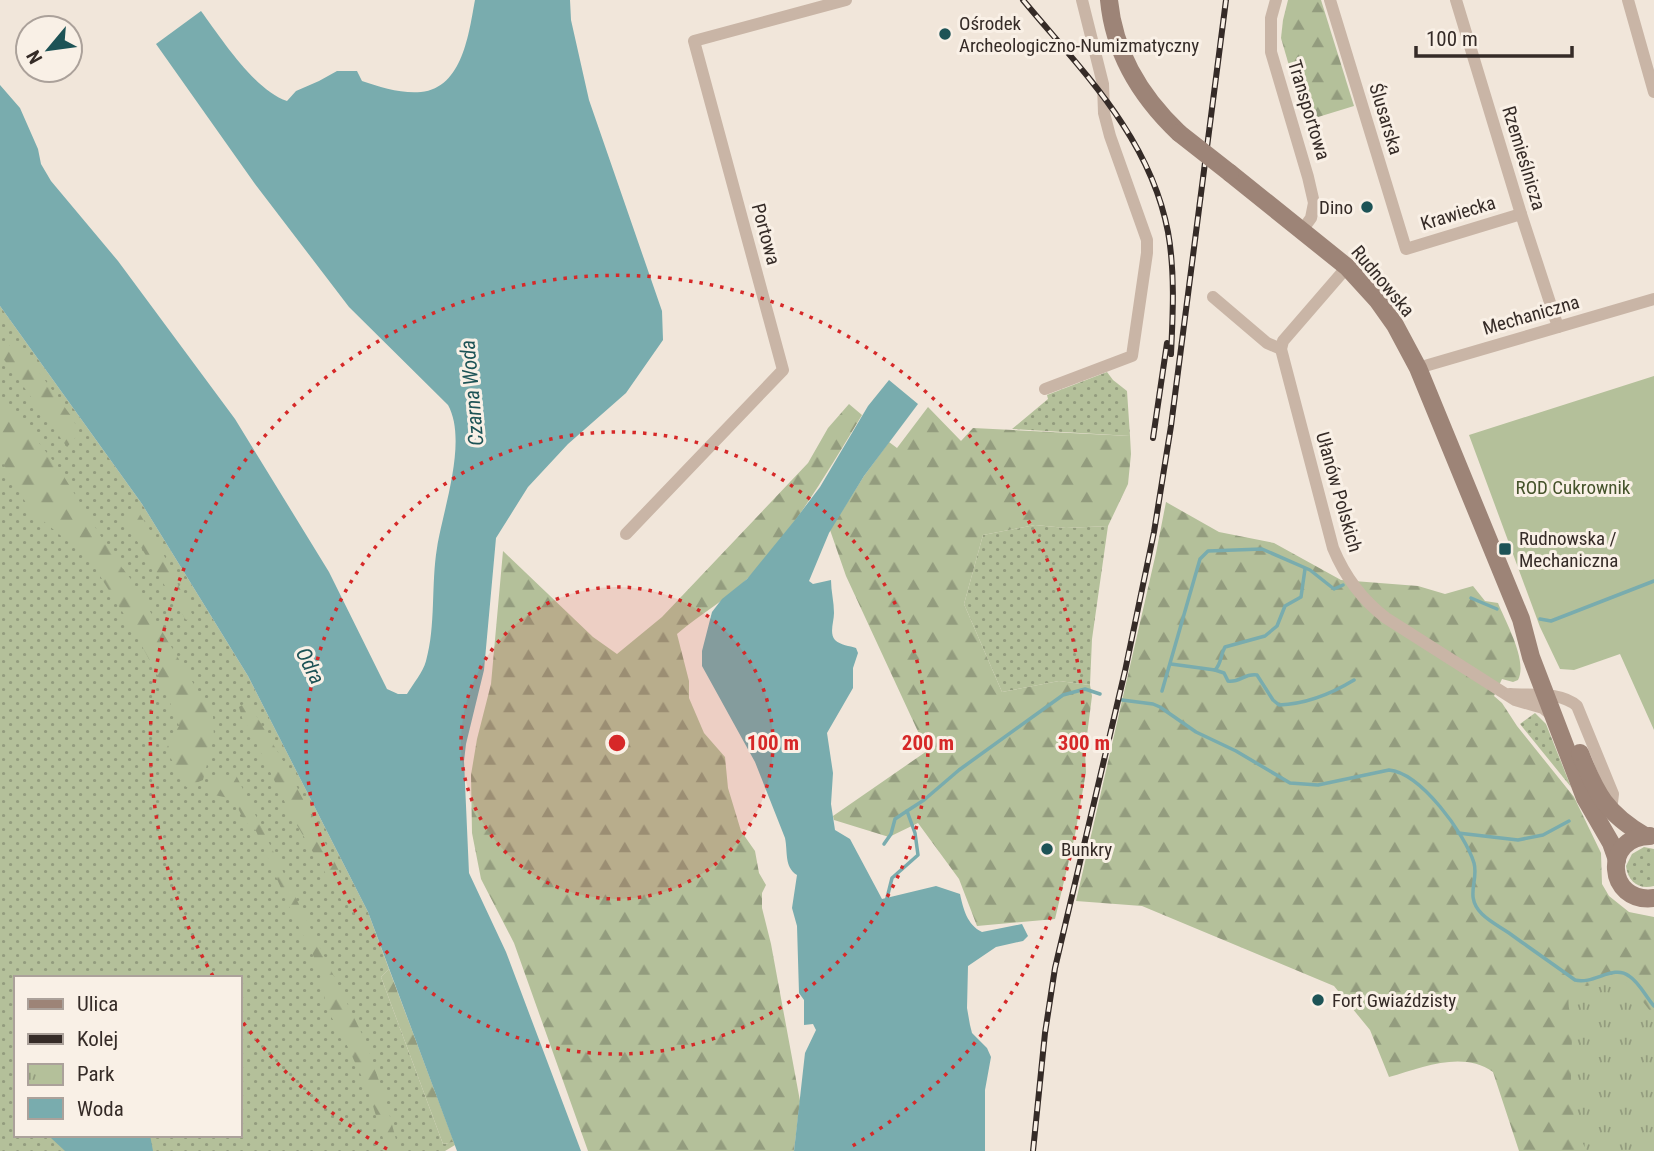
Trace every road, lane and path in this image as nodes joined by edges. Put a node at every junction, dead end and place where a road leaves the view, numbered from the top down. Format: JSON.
{"nodes":[{"id":1,"x":846,"y":0,"type":"edge"},
{"id":2,"x":1082,"y":0,"type":"edge"},
{"id":3,"x":1109,"y":0,"type":"edge"},
{"id":4,"x":1276,"y":0,"type":"edge"},
{"id":5,"x":1330,"y":0,"type":"edge"},
{"id":6,"x":1456,"y":0,"type":"edge"},
{"id":7,"x":1628,"y":0,"type":"edge"},
{"id":8,"x":1654,"y":92,"type":"edge"},
{"id":9,"x":1521,"y":214,"type":"junction"},
{"id":10,"x":1303,"y":229,"type":"junction"},
{"id":11,"x":1406,"y":249,"type":"joint"},
{"id":12,"x":1347,"y":267,"type":"junction"},
{"id":13,"x":1213,"y":297,"type":"dead end"},
{"id":14,"x":1654,"y":299,"type":"edge"},
{"id":15,"x":1558,"y":327,"type":"junction"},
{"id":16,"x":1281,"y":349,"type":"junction"},
{"id":17,"x":1418,"y":368,"type":"junction"},
{"id":18,"x":1045,"y":389,"type":"dead end"},
{"id":19,"x":626,"y":534,"type":"dead end"},
{"id":20,"x":1521,"y":619,"type":"junction"},
{"id":21,"x":1531,"y":657,"type":"junction"},
{"id":22,"x":1504,"y":692,"type":"junction"},
{"id":23,"x":1553,"y":697,"type":"junction"},
{"id":24,"x":1555,"y":717,"type":"junction"},
{"id":25,"x":1649,"y":836,"type":"edge"},
{"id":26,"x":1617,"y":860,"type":"junction"},
{"id":27,"x":1654,"y":899,"type":"edge"}],
"edges":[{"from":1,"to":19,"type":"street","name":"Portowa"},
{"from":2,"to":18,"type":"street"},
{"from":3,"to":10,"type":"main road","name":"Rudnowska","bridge":true},
{"from":4,"to":10,"type":"street","name":"Transportowa"},
{"from":5,"to":11,"type":"street","name":"Ślusarska"},
{"from":6,"to":9,"type":"street","name":"Rzemieślnicza"},
{"from":7,"to":8,"type":"street"},
{"from":9,"to":11,"type":"street","name":"Krawiecka"},
{"from":9,"to":15,"type":"street","name":"Rzemieślnicza"},
{"from":10,"to":12,"type":"main road","name":"Rudnowska"},
{"from":12,"to":16,"type":"street"},
{"from":12,"to":17,"type":"main road","name":"Rudnowska"},
{"from":13,"to":16,"type":"street"},
{"from":14,"to":15,"type":"street","name":"Mechaniczna"},
{"from":15,"to":17,"type":"street","name":"Mechaniczna"},
{"from":16,"to":22,"type":"street","name":"Ułanów Polskich"},
{"from":17,"to":20,"type":"main road","name":"Rudnowska"},
{"from":20,"to":21,"type":"main road","name":"Rudnowska"},
{"from":20,"to":23,"type":"main road","name":"Rudnowska"},
{"from":21,"to":22,"type":"street"},
{"from":21,"to":23,"type":"main road","name":"Rudnowska"},
{"from":22,"to":23,"type":"street","name":"Ułanów Polskich"},
{"from":22,"to":24,"type":"street","name":"Ułanów Polskich"},
{"from":23,"to":24,"type":"main road","name":"Rudnowska"},
{"from":23,"to":25,"type":"main road","name":"Rudnowska"},
{"from":24,"to":26,"type":"main road","name":"Rudnowska"},
{"from":25,"to":26,"type":"main road"},
{"from":26,"to":27,"type":"main road","name":"Rudnowska"}]}
